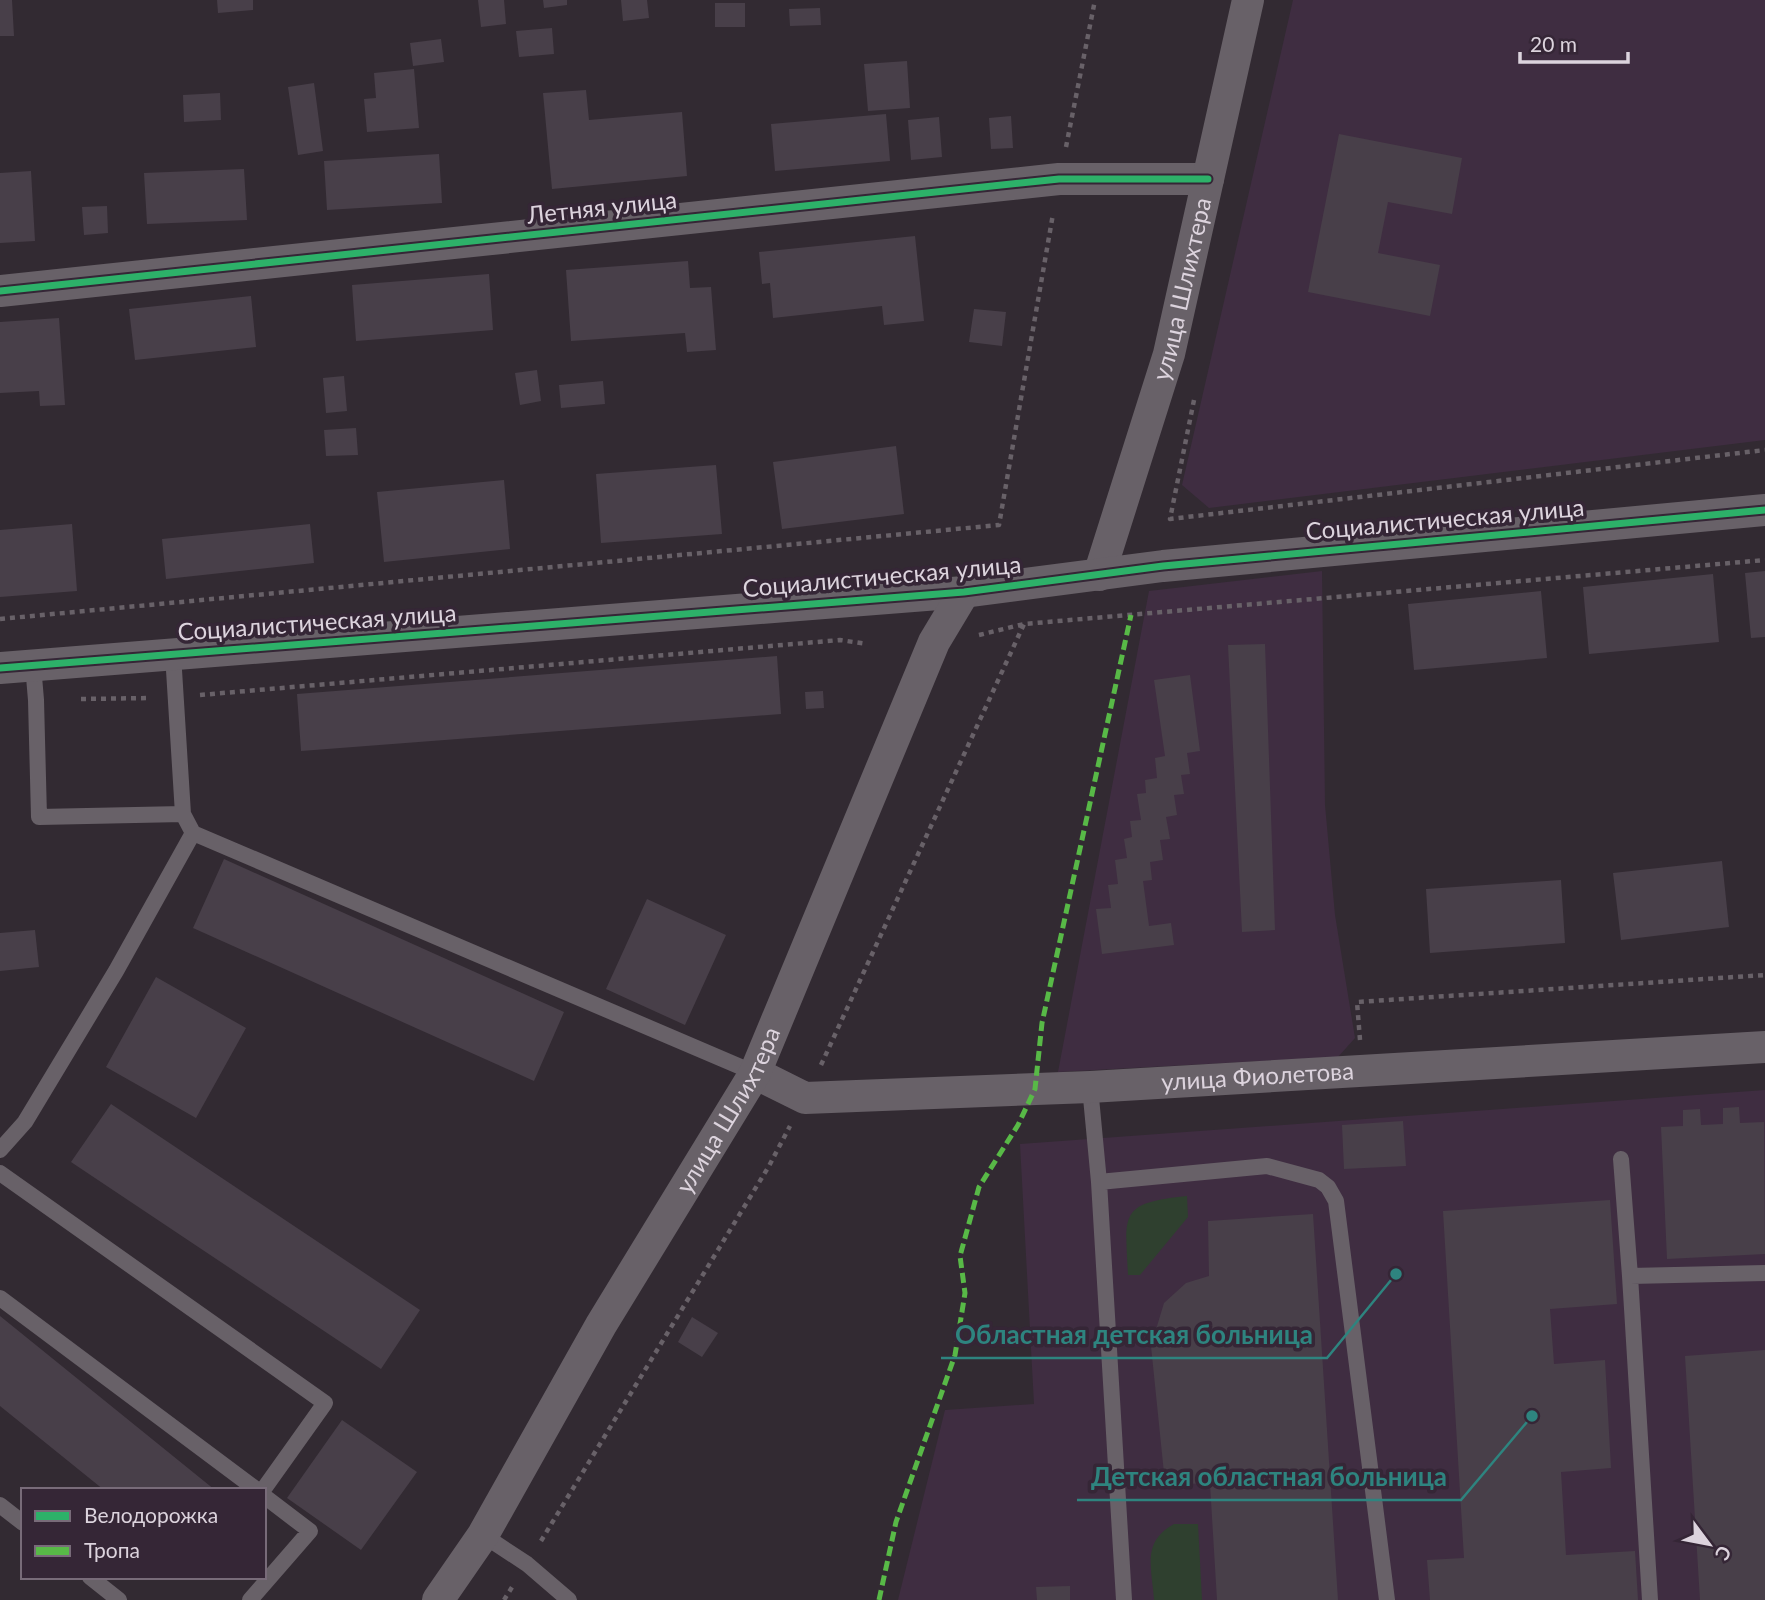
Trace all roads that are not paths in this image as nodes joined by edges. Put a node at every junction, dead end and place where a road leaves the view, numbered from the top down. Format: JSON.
{"nodes":[{"id":1,"x":1248,"y":0,"type":"edge"},
{"id":2,"x":1208,"y":179,"type":"junction"},
{"id":3,"x":0,"y":291,"type":"edge"},
{"id":4,"x":1765,"y":510,"type":"edge"},
{"id":5,"x":1099,"y":575,"type":"junction"},
{"id":6,"x":964,"y":592,"type":"junction"},
{"id":7,"x":173,"y":654,"type":"junction"},
{"id":8,"x":33,"y":666,"type":"junction"},
{"id":9,"x":0,"y":668,"type":"edge"},
{"id":10,"x":183,"y":814,"type":"junction"},
{"id":11,"x":193,"y":833,"type":"junction"},
{"id":12,"x":1765,"y":1047,"type":"edge"},
{"id":13,"x":755,"y":1073,"type":"junction"},
{"id":14,"x":1090,"y":1087,"type":"junction"},
{"id":15,"x":0,"y":1150,"type":"edge"},
{"id":16,"x":1621,"y":1159,"type":"dead end"},
{"id":17,"x":0,"y":1173,"type":"edge"},
{"id":18,"x":1099,"y":1182,"type":"junction"},
{"id":19,"x":1765,"y":1273,"type":"edge"},
{"id":20,"x":1630,"y":1276,"type":"junction"},
{"id":21,"x":0,"y":1298,"type":"edge"},
{"id":22,"x":254,"y":1488,"type":"edge"},
{"id":23,"x":263,"y":1488,"type":"edge"},
{"id":24,"x":266,"y":1498,"type":"edge"},
{"id":25,"x":0,"y":1505,"type":"edge"},
{"id":26,"x":21,"y":1521,"type":"edge"},
{"id":27,"x":483,"y":1535,"type":"junction"},
{"id":28,"x":93,"y":1579,"type":"edge"},
{"id":29,"x":119,"y":1600,"type":"edge"},
{"id":30,"x":250,"y":1600,"type":"edge"},
{"id":31,"x":438,"y":1600,"type":"edge"},
{"id":32,"x":569,"y":1600,"type":"edge"},
{"id":33,"x":1124,"y":1600,"type":"edge"},
{"id":34,"x":1387,"y":1600,"type":"edge"},
{"id":35,"x":1650,"y":1600,"type":"edge"}],
"edges":[{"from":1,"to":2,"type":"street","name":"улица Шлихтера"},
{"from":2,"to":3,"type":"street","name":"Летняя улица"},
{"from":2,"to":5,"type":"street","name":"улица Шлихтера"},
{"from":4,"to":5,"type":"street","name":"Социалистическая улица"},
{"from":5,"to":6,"type":"street","name":"Социалистическая улица"},
{"from":6,"to":7,"type":"street","name":"Социалистическая улица"},
{"from":6,"to":13,"type":"street","name":"улица Шлихтера"},
{"from":7,"to":8,"type":"street","name":"Социалистическая улица"},
{"from":7,"to":10,"type":"lane"},
{"from":8,"to":9,"type":"street","name":"Социалистическая улица"},
{"from":8,"to":10,"type":"lane"},
{"from":10,"to":11,"type":"lane"},
{"from":11,"to":13,"type":"lane"},
{"from":11,"to":15,"type":"lane"},
{"from":12,"to":14,"type":"street","name":"улица Фиолетова"},
{"from":13,"to":14,"type":"street","name":"улица Фиолетова"},
{"from":13,"to":27,"type":"street","name":"улица Шлихтера"},
{"from":14,"to":18,"type":"lane"},
{"from":16,"to":20,"type":"lane"},
{"from":17,"to":23,"type":"lane"},
{"from":18,"to":33,"type":"lane"},
{"from":18,"to":34,"type":"lane"},
{"from":19,"to":20,"type":"lane"},
{"from":20,"to":35,"type":"lane"},
{"from":21,"to":22,"type":"lane"},
{"from":24,"to":30,"type":"lane"},
{"from":25,"to":26,"type":"lane"},
{"from":27,"to":31,"type":"street","name":"улица Шлихтера"},
{"from":27,"to":32,"type":"lane"},
{"from":28,"to":29,"type":"lane"}]}
